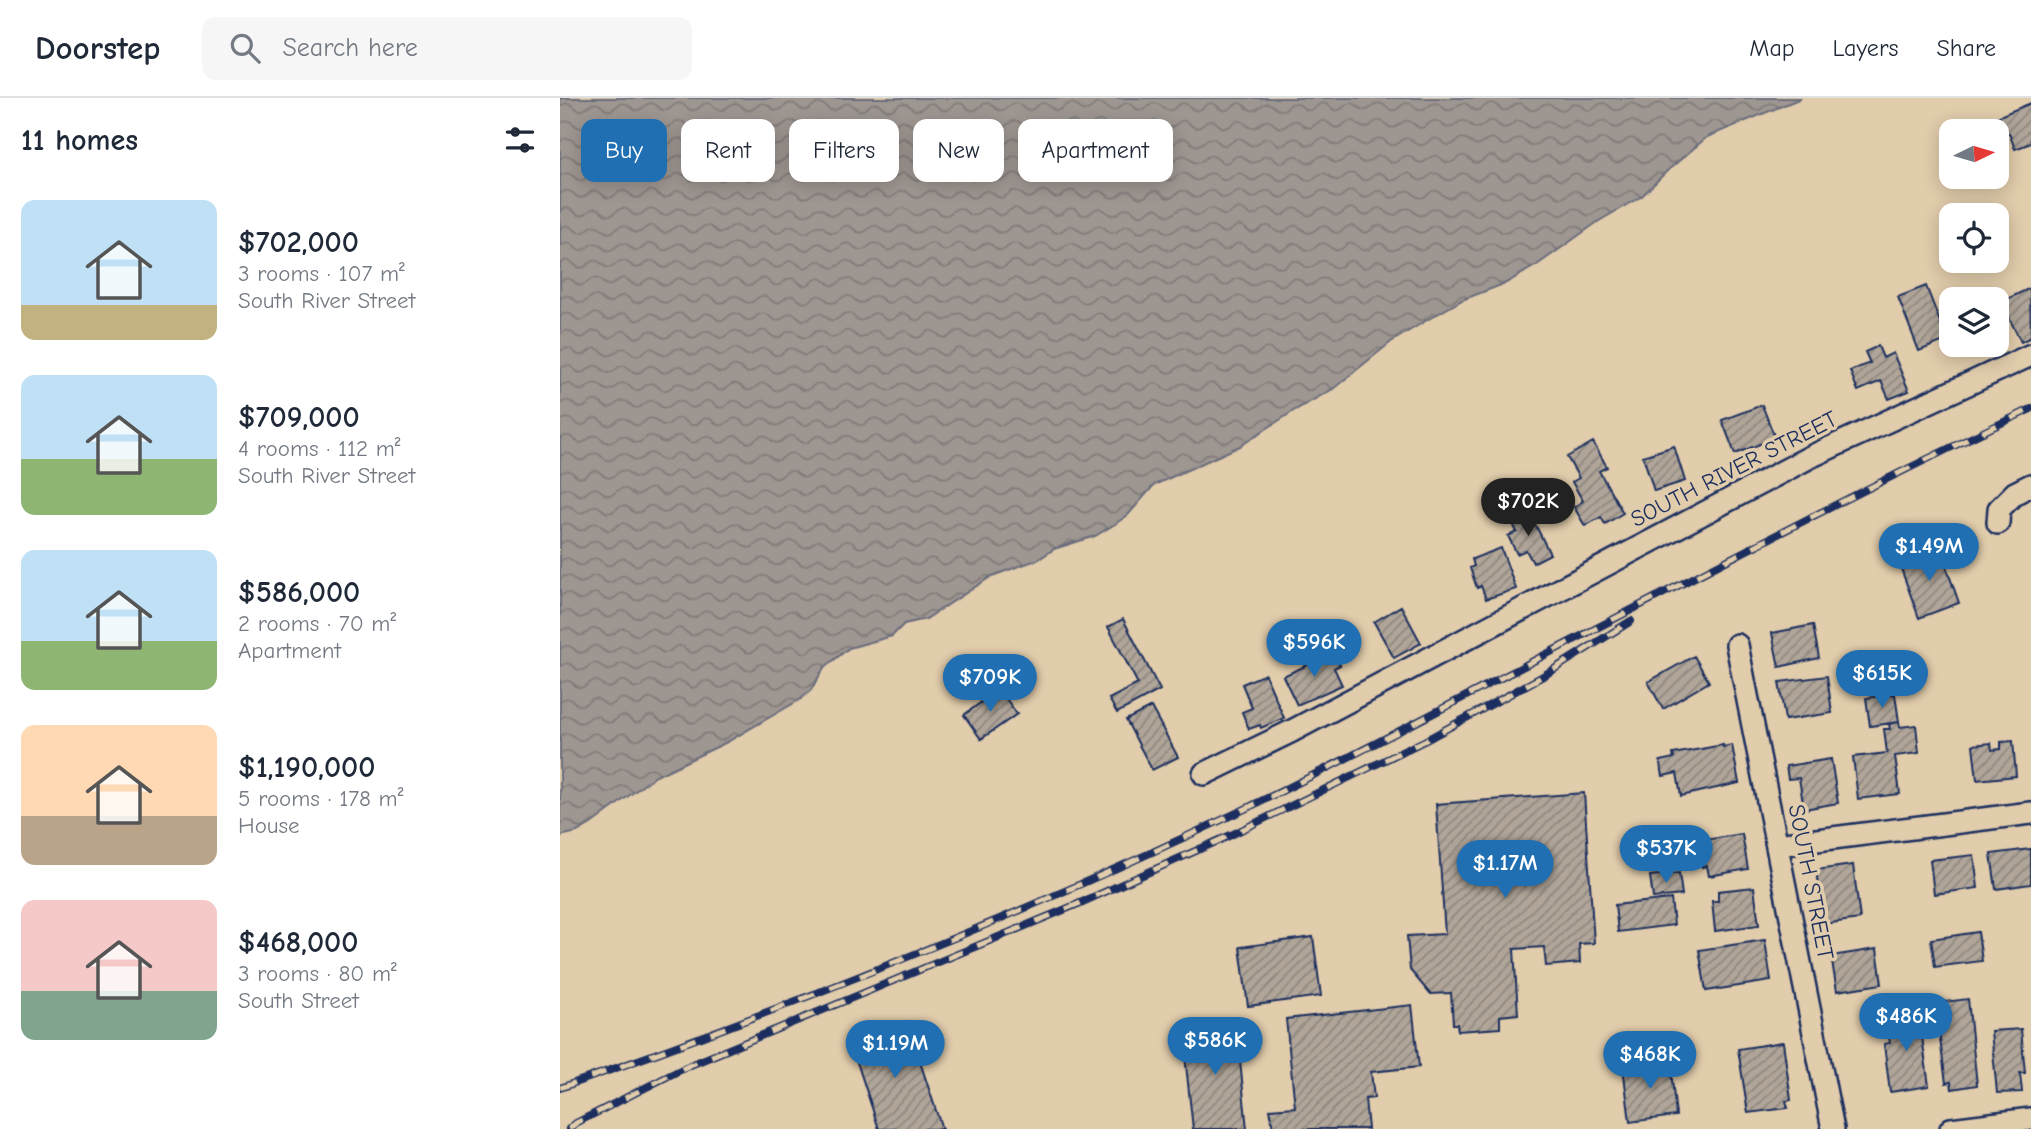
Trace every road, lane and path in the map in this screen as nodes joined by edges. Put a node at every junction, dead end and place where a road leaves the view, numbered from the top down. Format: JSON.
{"nodes":[{"id":1,"x":2031,"y":355,"type":"edge"},
{"id":2,"x":2031,"y":485,"type":"edge"},
{"id":3,"x":1998,"y":523,"type":"dead end"},
{"id":4,"x":1737,"y":645,"type":"dead end"},
{"id":5,"x":1205,"y":774,"type":"dead end"},
{"id":6,"x":2031,"y":813,"type":"edge"},
{"id":7,"x":1777,"y":845,"type":"junction"},
{"id":8,"x":2031,"y":1119,"type":"edge"},
{"id":9,"x":1833,"y":1129,"type":"edge"},
{"id":10,"x":1951,"y":1129,"type":"edge"}],
"edges":[{"from":1,"to":5,"type":"street","name":"SOUTH RIVER STREET"},
{"from":2,"to":3,"type":"street"},
{"from":4,"to":7,"type":"street","name":"SOUTH STREET"},
{"from":6,"to":7,"type":"street"},
{"from":7,"to":9,"type":"street","name":"SOUTH STREET"},
{"from":8,"to":10,"type":"street"}]}
